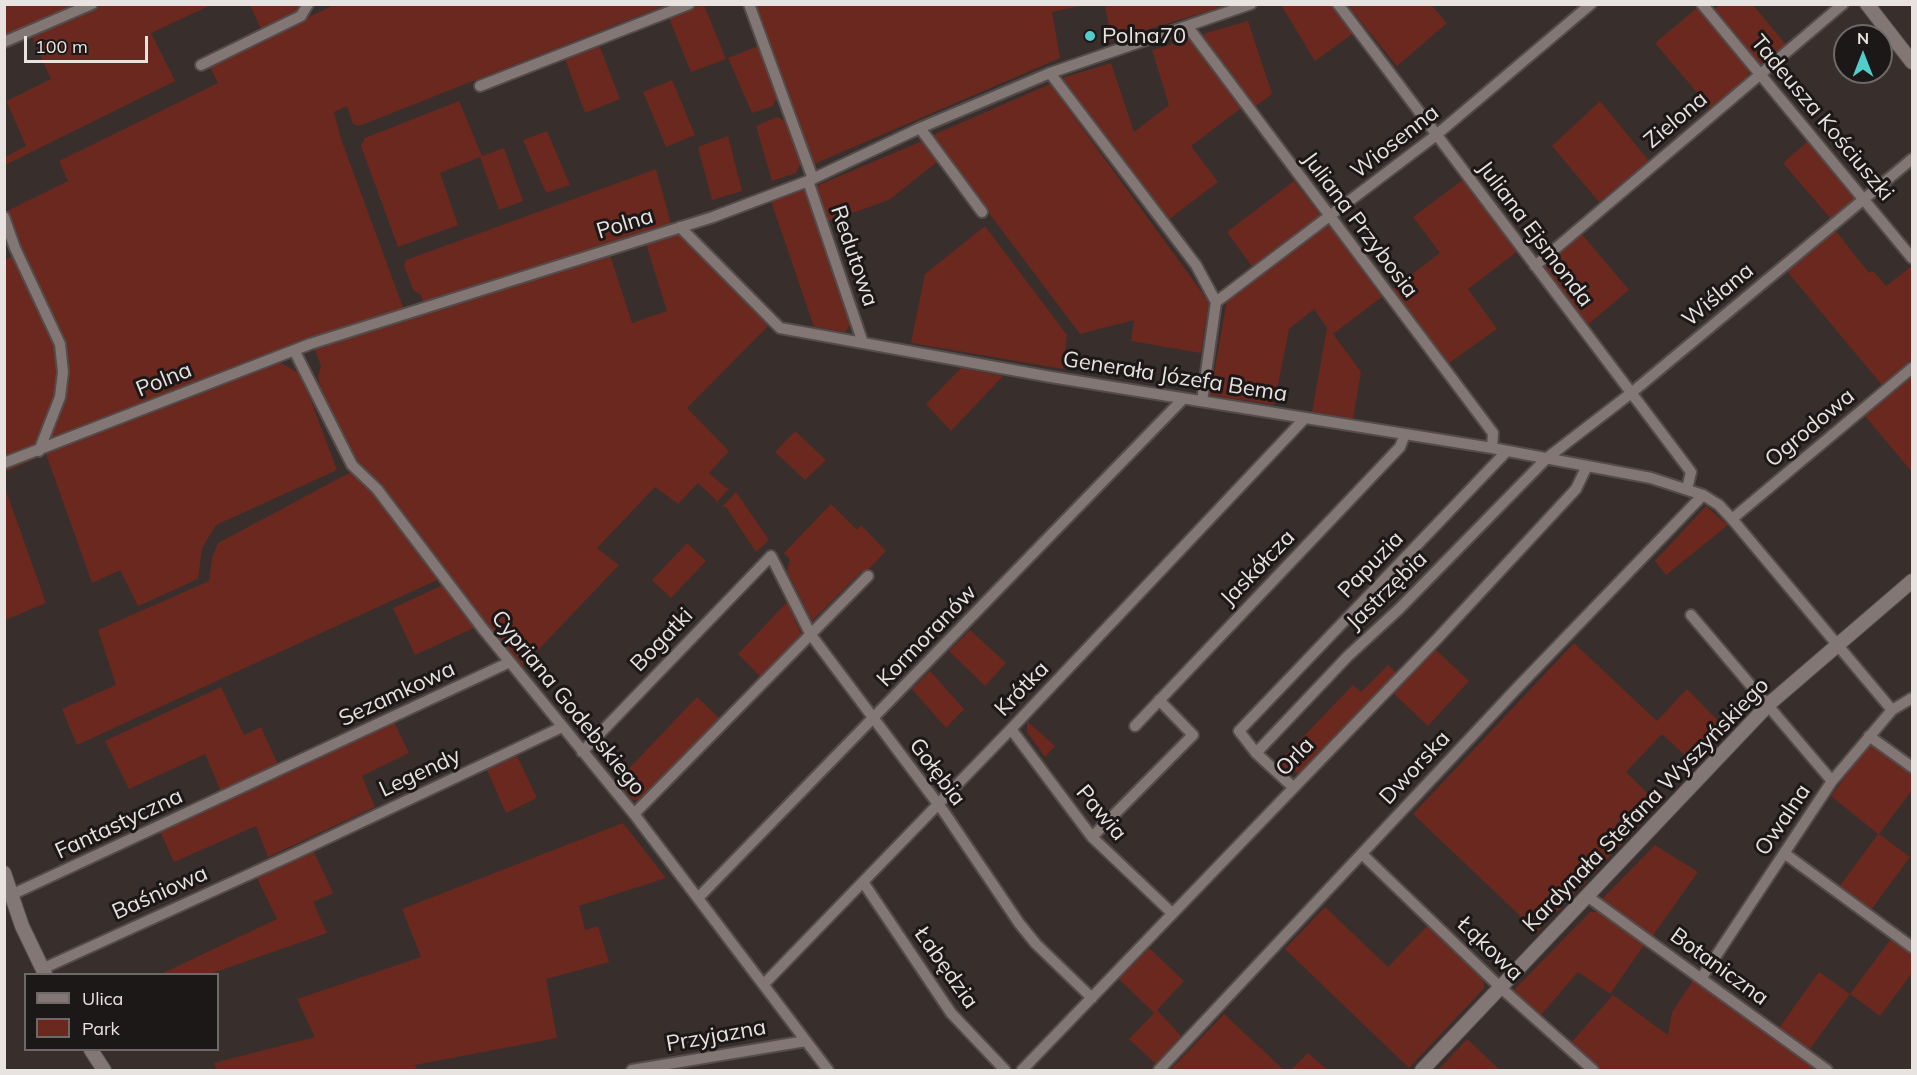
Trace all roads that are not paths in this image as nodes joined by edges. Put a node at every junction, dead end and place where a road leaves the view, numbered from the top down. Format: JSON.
{"nodes":[{"id":1,"x":92,"y":4,"type":"edge"},
{"id":2,"x":308,"y":4,"type":"edge"},
{"id":3,"x":689,"y":4,"type":"edge"},
{"id":4,"x":749,"y":4,"type":"edge"},
{"id":5,"x":1251,"y":4,"type":"edge"},
{"id":6,"x":1338,"y":4,"type":"edge"},
{"id":7,"x":1592,"y":4,"type":"edge"},
{"id":8,"x":1702,"y":4,"type":"edge"},
{"id":9,"x":1843,"y":4,"type":"edge"},
{"id":10,"x":1867,"y":4,"type":"edge"},
{"id":11,"x":1188,"y":27,"type":"junction"},
{"id":12,"x":4,"y":42,"type":"edge"},
{"id":13,"x":1912,"y":62,"type":"edge"},
{"id":14,"x":201,"y":65,"type":"dead end"},
{"id":15,"x":1050,"y":72,"type":"junction"},
{"id":16,"x":1760,"y":74,"type":"junction"},
{"id":17,"x":480,"y":86,"type":"dead end"},
{"id":18,"x":920,"y":128,"type":"junction"},
{"id":19,"x":1435,"y":136,"type":"junction"},
{"id":20,"x":1912,"y":159,"type":"edge"},
{"id":21,"x":811,"y":180,"type":"junction"},
{"id":22,"x":1866,"y":199,"type":"junction"},
{"id":23,"x":982,"y":212,"type":"dead end"},
{"id":24,"x":4,"y":217,"type":"edge"},
{"id":25,"x":1330,"y":218,"type":"junction"},
{"id":26,"x":680,"y":227,"type":"junction"},
{"id":27,"x":1912,"y":258,"type":"edge"},
{"id":28,"x":1535,"y":266,"type":"junction"},
{"id":29,"x":1216,"y":302,"type":"junction"},
{"id":30,"x":863,"y":343,"type":"junction"},
{"id":31,"x":294,"y":351,"type":"junction"},
{"id":32,"x":1912,"y":368,"type":"edge"},
{"id":33,"x":1630,"y":393,"type":"junction"},
{"id":34,"x":1183,"y":399,"type":"junction"},
{"id":35,"x":1202,"y":401,"type":"junction"},
{"id":36,"x":1305,"y":418,"type":"junction"},
{"id":37,"x":1405,"y":434,"type":"junction"},
{"id":38,"x":1492,"y":448,"type":"junction"},
{"id":39,"x":39,"y":452,"type":"junction"},
{"id":40,"x":1506,"y":452,"type":"junction"},
{"id":41,"x":1546,"y":458,"type":"junction"},
{"id":42,"x":4,"y":463,"type":"edge"},
{"id":43,"x":1587,"y":466,"type":"junction"},
{"id":44,"x":1687,"y":489,"type":"junction"},
{"id":45,"x":1703,"y":495,"type":"junction"},
{"id":46,"x":1732,"y":519,"type":"junction"},
{"id":47,"x":771,"y":556,"type":"joint"},
{"id":48,"x":868,"y":576,"type":"dead end"},
{"id":49,"x":1912,"y":582,"type":"edge"},
{"id":50,"x":1691,"y":615,"type":"dead end"},
{"id":51,"x":811,"y":635,"type":"junction"},
{"id":52,"x":1836,"y":644,"type":"junction"},
{"id":53,"x":510,"y":662,"type":"junction"},
{"id":54,"x":1912,"y":698,"type":"edge"},
{"id":55,"x":1159,"y":700,"type":"junction"},
{"id":56,"x":1768,"y":704,"type":"junction"},
{"id":57,"x":1892,"y":710,"type":"junction"},
{"id":58,"x":873,"y":719,"type":"junction"},
{"id":59,"x":1135,"y":726,"type":"dead end"},
{"id":60,"x":562,"y":727,"type":"junction"},
{"id":61,"x":1011,"y":729,"type":"junction"},
{"id":62,"x":1869,"y":736,"type":"junction"},
{"id":63,"x":582,"y":752,"type":"junction"},
{"id":64,"x":1256,"y":753,"type":"junction"},
{"id":65,"x":1912,"y":767,"type":"edge"},
{"id":66,"x":1832,"y":781,"type":"junction"},
{"id":67,"x":1293,"y":787,"type":"junction"},
{"id":68,"x":243,"y":788,"type":"joint"},
{"id":69,"x":937,"y":804,"type":"junction"},
{"id":70,"x":634,"y":814,"type":"junction"},
{"id":71,"x":1092,"y":837,"type":"junction"},
{"id":72,"x":1784,"y":853,"type":"junction"},
{"id":73,"x":294,"y":854,"type":"joint"},
{"id":74,"x":1362,"y":854,"type":"junction"},
{"id":75,"x":4,"y":873,"type":"edge"},
{"id":76,"x":863,"y":882,"type":"junction"},
{"id":77,"x":11,"y":895,"type":"junction"},
{"id":78,"x":1587,"y":896,"type":"junction"},
{"id":79,"x":698,"y":898,"type":"junction"},
{"id":80,"x":1172,"y":913,"type":"junction"},
{"id":81,"x":1912,"y":947,"type":"edge"},
{"id":82,"x":44,"y":972,"type":"edge"},
{"id":83,"x":1702,"y":977,"type":"junction"},
{"id":84,"x":764,"y":984,"type":"junction"},
{"id":85,"x":1500,"y":987,"type":"junction"},
{"id":86,"x":1092,"y":998,"type":"junction"},
{"id":87,"x":806,"y":1041,"type":"junction"},
{"id":88,"x":92,"y":1051,"type":"edge"},
{"id":89,"x":104,"y":1071,"type":"edge"},
{"id":90,"x":632,"y":1071,"type":"edge"},
{"id":91,"x":828,"y":1071,"type":"edge"},
{"id":92,"x":1005,"y":1071,"type":"edge"},
{"id":93,"x":1022,"y":1071,"type":"edge"},
{"id":94,"x":1159,"y":1071,"type":"edge"},
{"id":95,"x":1422,"y":1071,"type":"edge"},
{"id":96,"x":1593,"y":1071,"type":"edge"},
{"id":97,"x":1827,"y":1071,"type":"edge"}],
"edges":[{"from":1,"to":12,"type":"street"},
{"from":2,"to":14,"type":"street"},
{"from":3,"to":17,"type":"street"},
{"from":4,"to":21,"type":"street","name":"Redutowa"},
{"from":5,"to":11,"type":"street","name":"Polna"},
{"from":6,"to":19,"type":"street","name":"Juliana Ejsmonda"},
{"from":7,"to":19,"type":"street","name":"Wiosenna"},
{"from":8,"to":16,"type":"street","name":"Tadeusza Kościuszki"},
{"from":9,"to":16,"type":"street","name":"Zielona"},
{"from":10,"to":13,"type":"main road"},
{"from":11,"to":15,"type":"street","name":"Polna"},
{"from":11,"to":25,"type":"street","name":"Juliana Przybosia"},
{"from":15,"to":18,"type":"street","name":"Polna"},
{"from":15,"to":29,"type":"street"},
{"from":16,"to":22,"type":"street","name":"Tadeusza Kościuszki"},
{"from":16,"to":28,"type":"street","name":"Zielona"},
{"from":18,"to":21,"type":"street","name":"Polna"},
{"from":18,"to":23,"type":"street"},
{"from":19,"to":25,"type":"street","name":"Wiosenna"},
{"from":19,"to":28,"type":"street","name":"Juliana Ejsmonda"},
{"from":20,"to":22,"type":"street","name":"Wiślana"},
{"from":21,"to":26,"type":"street","name":"Polna"},
{"from":21,"to":30,"type":"street","name":"Redutowa"},
{"from":22,"to":27,"type":"street","name":"Tadeusza Kościuszki"},
{"from":22,"to":33,"type":"street","name":"Wiślana"},
{"from":24,"to":39,"type":"street"},
{"from":25,"to":29,"type":"street","name":"Wiosenna"},
{"from":25,"to":38,"type":"street","name":"Juliana Przybosia"},
{"from":26,"to":30,"type":"street","name":"Generała Józefa Bema"},
{"from":26,"to":31,"type":"street","name":"Polna"},
{"from":28,"to":33,"type":"street","name":"Juliana Ejsmonda"},
{"from":29,"to":35,"type":"street"},
{"from":30,"to":34,"type":"street","name":"Generała Józefa Bema"},
{"from":31,"to":39,"type":"street","name":"Polna"},
{"from":31,"to":53,"type":"street","name":"Cypriana Godebskiego"},
{"from":32,"to":46,"type":"street","name":"Ogrodowa"},
{"from":33,"to":41,"type":"street","name":"Wiślana"},
{"from":33,"to":44,"type":"street","name":"Juliana Ejsmonda"},
{"from":34,"to":35,"type":"street","name":"Generała Józefa Bema"},
{"from":34,"to":58,"type":"street","name":"Kormoranów"},
{"from":35,"to":36,"type":"street","name":"Generała Józefa Bema"},
{"from":36,"to":37,"type":"street","name":"Generała Józefa Bema"},
{"from":36,"to":61,"type":"street","name":"Krótka"},
{"from":37,"to":38,"type":"street","name":"Generała Józefa Bema"},
{"from":37,"to":55,"type":"street","name":"Jaskółcza"},
{"from":38,"to":40,"type":"street","name":"Generała Józefa Bema"},
{"from":39,"to":42,"type":"street","name":"Polna"},
{"from":40,"to":41,"type":"street","name":"Generała Józefa Bema"},
{"from":40,"to":64,"type":"street","name":"Papuzia"},
{"from":41,"to":43,"type":"street","name":"Generała Józefa Bema"},
{"from":41,"to":64,"type":"street","name":"Jastrzębia"},
{"from":43,"to":44,"type":"street","name":"Generała Józefa Bema"},
{"from":43,"to":67,"type":"street","name":"Orla"},
{"from":44,"to":45,"type":"street","name":"Generała Józefa Bema"},
{"from":45,"to":46,"type":"street"},
{"from":45,"to":74,"type":"street","name":"Dworska"},
{"from":46,"to":52,"type":"street"},
{"from":47,"to":51,"type":"street","name":"Gołębia"},
{"from":47,"to":63,"type":"street","name":"Bogatki"},
{"from":48,"to":51,"type":"street"},
{"from":49,"to":52,"type":"main road","name":"Kardynała Stefana Wyszyńskiego"},
{"from":50,"to":56,"type":"street"},
{"from":51,"to":58,"type":"street","name":"Gołębia"},
{"from":51,"to":70,"type":"street"},
{"from":52,"to":56,"type":"main road","name":"Kardynała Stefana Wyszyńskiego"},
{"from":52,"to":57,"type":"street"},
{"from":53,"to":60,"type":"street","name":"Cypriana Godebskiego"},
{"from":53,"to":68,"type":"street","name":"Sezamkowa"},
{"from":54,"to":57,"type":"street","name":"Owalna"},
{"from":55,"to":59,"type":"street","name":"Jaskółcza"},
{"from":55,"to":71,"type":"street"},
{"from":56,"to":66,"type":"street"},
{"from":56,"to":78,"type":"main road","name":"Kardynała Stefana Wyszyńskiego"},
{"from":57,"to":62,"type":"street","name":"Owalna"},
{"from":58,"to":69,"type":"street","name":"Gołębia"},
{"from":58,"to":79,"type":"street","name":"Kormoranów"},
{"from":60,"to":63,"type":"street","name":"Cypriana Godebskiego"},
{"from":60,"to":73,"type":"street","name":"Legendy"},
{"from":61,"to":69,"type":"street","name":"Krótka"},
{"from":61,"to":71,"type":"street","name":"Pawia"},
{"from":62,"to":65,"type":"street"},
{"from":62,"to":66,"type":"street","name":"Owalna"},
{"from":63,"to":70,"type":"street","name":"Cypriana Godebskiego"},
{"from":64,"to":67,"type":"street"},
{"from":66,"to":72,"type":"street","name":"Owalna"},
{"from":67,"to":80,"type":"street","name":"Orla"},
{"from":68,"to":77,"type":"street","name":"Fantastyczna"},
{"from":69,"to":76,"type":"street","name":"Krótka"},
{"from":69,"to":86,"type":"street","name":"Gołębia"},
{"from":70,"to":79,"type":"street","name":"Cypriana Godebskiego"},
{"from":71,"to":80,"type":"street","name":"Pawia"},
{"from":72,"to":81,"type":"street"},
{"from":72,"to":83,"type":"street","name":"Owalna"},
{"from":73,"to":82,"type":"street","name":"Baśniowa"},
{"from":74,"to":85,"type":"street","name":"Łąkowa"},
{"from":74,"to":94,"type":"street","name":"Dworska"},
{"from":75,"to":77,"type":"main road"},
{"from":76,"to":84,"type":"street","name":"Krótka"},
{"from":76,"to":92,"type":"street","name":"Łabędzia"},
{"from":77,"to":82,"type":"main road"},
{"from":78,"to":83,"type":"street","name":"Botaniczna"},
{"from":78,"to":85,"type":"main road","name":"Kardynała Stefana Wyszyńskiego"},
{"from":79,"to":84,"type":"street","name":"Cypriana Godebskiego"},
{"from":80,"to":86,"type":"street","name":"Orla"},
{"from":83,"to":97,"type":"street","name":"Botaniczna"},
{"from":84,"to":87,"type":"street","name":"Cypriana Godebskiego"},
{"from":85,"to":95,"type":"main road","name":"Kardynała Stefana Wyszyńskiego"},
{"from":85,"to":96,"type":"street","name":"Łąkowa"},
{"from":86,"to":93,"type":"street","name":"Orla"},
{"from":87,"to":90,"type":"street","name":"Przyjazna"},
{"from":87,"to":91,"type":"street","name":"Cypriana Godebskiego"},
{"from":88,"to":89,"type":"main road"}]}
